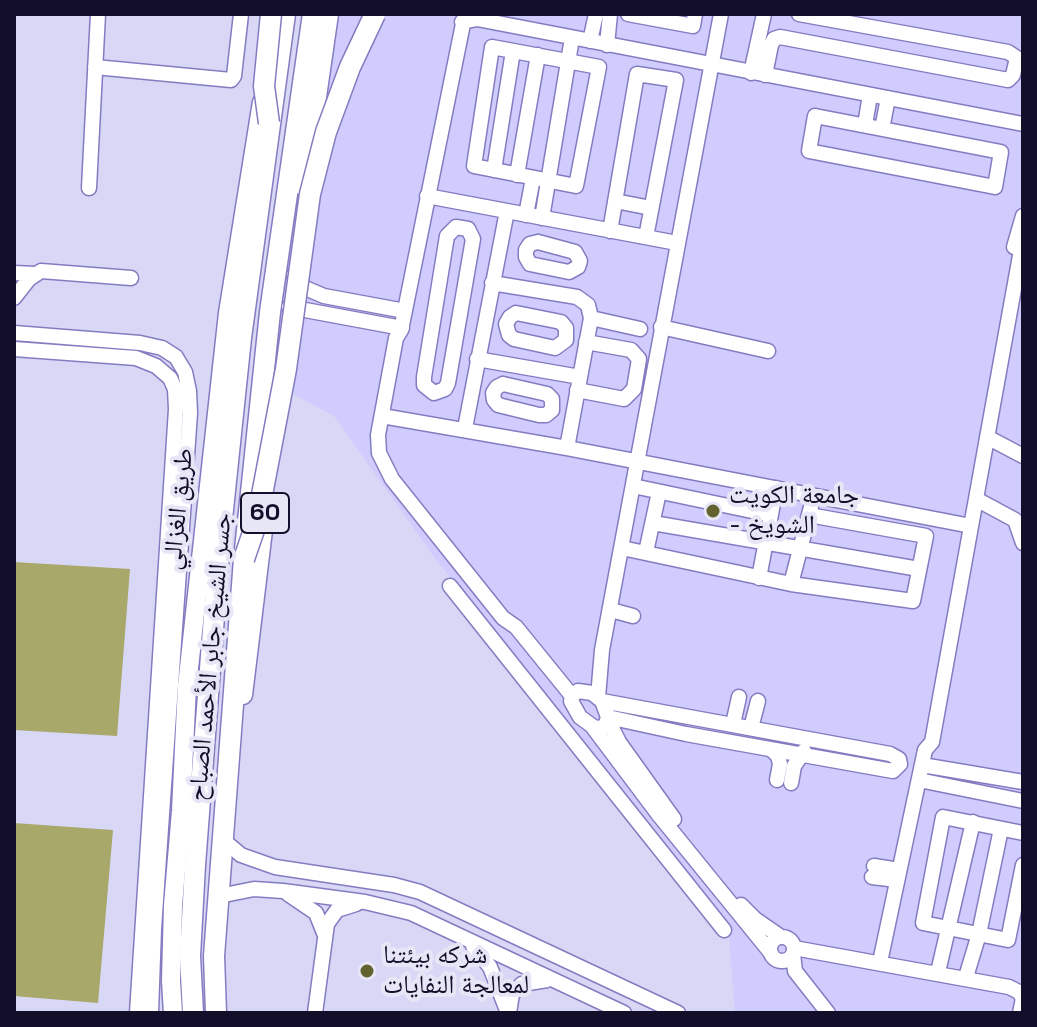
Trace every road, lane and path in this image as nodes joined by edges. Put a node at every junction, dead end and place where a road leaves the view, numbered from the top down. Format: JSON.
{"nodes":[{"id":1,"x":98,"y":14,"type":"edge"},
{"id":2,"x":241,"y":14,"type":"edge"},
{"id":3,"x":274,"y":14,"type":"edge"},
{"id":4,"x":285,"y":14,"type":"edge"},
{"id":5,"x":313,"y":14,"type":"edge"},
{"id":6,"x":328,"y":14,"type":"edge"},
{"id":7,"x":375,"y":14,"type":"edge"},
{"id":8,"x":596,"y":14,"type":"edge"},
{"id":9,"x":610,"y":14,"type":"edge"},
{"id":10,"x":633,"y":14,"type":"edge"},
{"id":11,"x":695,"y":14,"type":"edge"},
{"id":12,"x":721,"y":14,"type":"edge"},
{"id":13,"x":764,"y":14,"type":"edge"},
{"id":14,"x":799,"y":14,"type":"edge"},
{"id":15,"x":666,"y":17,"type":"edge"},
{"id":16,"x":463,"y":18,"type":"edge"},
{"id":17,"x":555,"y":35,"type":"junction"},
{"id":18,"x":572,"y":38,"type":"junction"},
{"id":19,"x":590,"y":41,"type":"junction"},
{"id":20,"x":607,"y":45,"type":"junction"},
{"id":21,"x":544,"y":57,"type":"junction"},
{"id":22,"x":568,"y":61,"type":"junction"},
{"id":23,"x":711,"y":65,"type":"junction"},
{"id":24,"x":95,"y":67,"type":"junction"},
{"id":25,"x":758,"y":74,"type":"junction"},
{"id":26,"x":870,"y":95,"type":"junction"},
{"id":27,"x":888,"y":98,"type":"junction"},
{"id":28,"x":298,"y":115,"type":"junction"},
{"id":29,"x":269,"y":123,"type":"junction"},
{"id":30,"x":1023,"y":124,"type":"edge"},
{"id":31,"x":865,"y":125,"type":"junction"},
{"id":32,"x":882,"y":129,"type":"junction"},
{"id":33,"x":517,"y":175,"type":"junction"},
{"id":34,"x":540,"y":179,"type":"junction"},
{"id":35,"x":89,"y":188,"type":"dead end"},
{"id":36,"x":427,"y":196,"type":"junction"},
{"id":37,"x":615,"y":201,"type":"junction"},
{"id":38,"x":651,"y":208,"type":"junction"},
{"id":39,"x":507,"y":211,"type":"junction"},
{"id":40,"x":526,"y":215,"type":"junction"},
{"id":41,"x":1023,"y":216,"type":"edge"},
{"id":42,"x":542,"y":218,"type":"junction"},
{"id":43,"x":610,"y":231,"type":"junction"},
{"id":44,"x":646,"y":237,"type":"junction"},
{"id":45,"x":1023,"y":239,"type":"edge"},
{"id":46,"x":677,"y":243,"type":"junction"},
{"id":47,"x":548,"y":268,"type":"dead end"},
{"id":48,"x":292,"y":272,"type":"junction"},
{"id":49,"x":14,"y":273,"type":"edge"},
{"id":50,"x":35,"y":274,"type":"junction"},
{"id":51,"x":131,"y":278,"type":"dead end"},
{"id":52,"x":492,"y":283,"type":"junction"},
{"id":53,"x":543,"y":292,"type":"junction"},
{"id":54,"x":14,"y":298,"type":"edge"},
{"id":55,"x":289,"y":307,"type":"junction"},
{"id":56,"x":1012,"y":307,"type":"edge"},
{"id":57,"x":405,"y":311,"type":"junction"},
{"id":58,"x":460,"y":315,"type":"junction"},
{"id":59,"x":485,"y":318,"type":"junction"},
{"id":60,"x":591,"y":318,"type":"junction"},
{"id":61,"x":661,"y":327,"type":"junction"},
{"id":62,"x":401,"y":329,"type":"junction"},
{"id":63,"x":640,"y":329,"type":"dead end"},
{"id":64,"x":14,"y":333,"type":"edge"},
{"id":65,"x":520,"y":341,"type":"dead end"},
{"id":66,"x":586,"y":342,"type":"junction"},
{"id":67,"x":14,"y":349,"type":"edge"},
{"id":68,"x":768,"y":351,"type":"dead end"},
{"id":69,"x":477,"y":359,"type":"junction"},
{"id":70,"x":515,"y":366,"type":"junction"},
{"id":71,"x":540,"y":370,"type":"junction"},
{"id":72,"x":578,"y":384,"type":"junction"},
{"id":73,"x":535,"y":391,"type":"dead end"},
{"id":74,"x":386,"y":412,"type":"junction"},
{"id":75,"x":466,"y":423,"type":"junction"},
{"id":76,"x":987,"y":437,"type":"junction"},
{"id":77,"x":567,"y":445,"type":"junction"},
{"id":78,"x":1023,"y":456,"type":"edge"},
{"id":79,"x":638,"y":458,"type":"junction"},
{"id":80,"x":633,"y":486,"type":"junction"},
{"id":81,"x":776,"y":488,"type":"junction"},
{"id":82,"x":659,"y":492,"type":"junction"},
{"id":83,"x":814,"y":495,"type":"junction"},
{"id":84,"x":976,"y":499,"type":"junction"},
{"id":85,"x":771,"y":515,"type":"junction"},
{"id":86,"x":809,"y":515,"type":"junction"},
{"id":87,"x":967,"y":522,"type":"junction"},
{"id":88,"x":653,"y":523,"type":"junction"},
{"id":89,"x":766,"y":542,"type":"junction"},
{"id":90,"x":1023,"y":543,"type":"edge"},
{"id":91,"x":622,"y":548,"type":"junction"},
{"id":92,"x":800,"y":549,"type":"junction"},
{"id":93,"x":646,"y":552,"type":"junction"},
{"id":94,"x":244,"y":559,"type":"junction"},
{"id":95,"x":919,"y":569,"type":"junction"},
{"id":96,"x":759,"y":578,"type":"junction"},
{"id":97,"x":791,"y":584,"type":"junction"},
{"id":98,"x":478,"y":586,"type":"junction"},
{"id":99,"x":611,"y":610,"type":"junction"},
{"id":100,"x":633,"y":616,"type":"dead end"},
{"id":101,"x":516,"y":627,"type":"junction"},
{"id":102,"x":534,"y":649,"type":"junction"},
{"id":103,"x":602,"y":650,"type":"junction"},
{"id":104,"x":514,"y":666,"type":"junction"},
{"id":105,"x":575,"y":693,"type":"junction"},
{"id":106,"x":739,"y":697,"type":"dead end"},
{"id":107,"x":600,"y":699,"type":"junction"},
{"id":108,"x":758,"y":701,"type":"dead end"},
{"id":109,"x":692,"y":717,"type":"junction"},
{"id":110,"x":608,"y":719,"type":"junction"},
{"id":111,"x":733,"y":724,"type":"junction"},
{"id":112,"x":592,"y":726,"type":"junction"},
{"id":113,"x":751,"y":728,"type":"junction"},
{"id":114,"x":686,"y":734,"type":"junction"},
{"id":115,"x":805,"y":738,"type":"junction"},
{"id":116,"x":772,"y":750,"type":"junction"},
{"id":117,"x":801,"y":755,"type":"junction"},
{"id":118,"x":924,"y":758,"type":"junction"},
{"id":119,"x":919,"y":780,"type":"junction"},
{"id":120,"x":1023,"y":782,"type":"edge"},
{"id":121,"x":1023,"y":801,"type":"edge"},
{"id":122,"x":655,"y":810,"type":"junction"},
{"id":123,"x":638,"y":822,"type":"junction"},
{"id":124,"x":973,"y":822,"type":"junction"},
{"id":125,"x":1001,"y":829,"type":"junction"},
{"id":126,"x":1023,"y":833,"type":"edge"},
{"id":127,"x":228,"y":844,"type":"junction"},
{"id":128,"x":1023,"y":865,"type":"edge"},
{"id":129,"x":873,"y":871,"type":"dead end"},
{"id":130,"x":898,"y":875,"type":"junction"},
{"id":131,"x":283,"y":891,"type":"junction"},
{"id":132,"x":224,"y":895,"type":"junction"},
{"id":133,"x":365,"y":902,"type":"junction"},
{"id":134,"x":447,"y":905,"type":"junction"},
{"id":135,"x":438,"y":926,"type":"junction"},
{"id":136,"x":950,"y":929,"type":"junction"},
{"id":137,"x":724,"y":930,"type":"dead end"},
{"id":138,"x":324,"y":933,"type":"junction"},
{"id":139,"x":979,"y":934,"type":"junction"},
{"id":140,"x":781,"y":937,"type":"junction"},
{"id":141,"x":467,"y":940,"type":"junction"},
{"id":142,"x":793,"y":951,"type":"junction"},
{"id":143,"x":773,"y":956,"type":"junction"},
{"id":144,"x":880,"y":962,"type":"junction"},
{"id":145,"x":938,"y":972,"type":"junction"},
{"id":146,"x":966,"y":977,"type":"junction"},
{"id":147,"x":553,"y":980,"type":"junction"},
{"id":148,"x":1016,"y":985,"type":"edge"},
{"id":149,"x":632,"y":991,"type":"junction"},
{"id":150,"x":1023,"y":998,"type":"edge"},
{"id":151,"x":137,"y":1013,"type":"edge"},
{"id":152,"x":151,"y":1013,"type":"edge"},
{"id":153,"x":173,"y":1013,"type":"edge"},
{"id":154,"x":193,"y":1013,"type":"edge"},
{"id":155,"x":216,"y":1013,"type":"edge"},
{"id":156,"x":223,"y":1013,"type":"edge"},
{"id":157,"x":315,"y":1013,"type":"edge"},
{"id":158,"x":509,"y":1013,"type":"edge"},
{"id":159,"x":623,"y":1013,"type":"edge"},
{"id":160,"x":678,"y":1013,"type":"edge"},
{"id":161,"x":816,"y":1013,"type":"edge"},
{"id":162,"x":828,"y":1013,"type":"edge"},
{"id":163,"x":1020,"y":1013,"type":"edge"}],
"edges":[{"from":1,"to":24,"type":"street"},
{"from":2,"to":24,"type":"street"},
{"from":3,"to":29,"type":"highway","bridge":true},
{"from":3,"to":153,"type":"main road","name":"طريق الغزالي","number":"60"},
{"from":4,"to":29,"type":"highway","number":"60","bridge":true},
{"from":5,"to":28,"type":"highway","number":"60"},
{"from":6,"to":28,"type":"highway"},
{"from":6,"to":48,"type":"main road","number":"60"},
{"from":7,"to":94,"type":"highway","bridge":true},
{"from":8,"to":19,"type":"street"},
{"from":9,"to":20,"type":"street"},
{"from":10,"to":15,"type":"street"},
{"from":11,"to":15,"type":"street"},
{"from":12,"to":23,"type":"street"},
{"from":13,"to":25,"type":"street"},
{"from":14,"to":25,"type":"street"},
{"from":16,"to":17,"type":"street"},
{"from":16,"to":36,"type":"street"},
{"from":17,"to":18,"type":"street"},
{"from":17,"to":21,"type":"street"},
{"from":18,"to":19,"type":"street"},
{"from":18,"to":22,"type":"street"},
{"from":19,"to":20,"type":"street"},
{"from":20,"to":23,"type":"street"},
{"from":21,"to":22,"type":"street"},
{"from":21,"to":33,"type":"street"},
{"from":21,"to":33,"type":"street"},
{"from":22,"to":34,"type":"street"},
{"from":22,"to":34,"type":"street"},
{"from":23,"to":25,"type":"street"},
{"from":23,"to":46,"type":"street"},
{"from":24,"to":35,"type":"street"},
{"from":25,"to":26,"type":"street"},
{"from":26,"to":27,"type":"street"},
{"from":26,"to":31,"type":"street"},
{"from":27,"to":30,"type":"street"},
{"from":27,"to":32,"type":"street"},
{"from":28,"to":94,"type":"highway","name":"جسر الشيخ جابر الأحمد الصباح","number":"60","bridge":true},
{"from":29,"to":154,"type":"highway","name":"جسر الشيخ جابر الأحمد الصباح","number":"60"},
{"from":31,"to":32,"type":"street"},
{"from":31,"to":32,"type":"street"},
{"from":33,"to":34,"type":"street"},
{"from":34,"to":40,"type":"street"},
{"from":34,"to":42,"type":"street"},
{"from":36,"to":39,"type":"street"},
{"from":36,"to":57,"type":"street"},
{"from":37,"to":38,"type":"street"},
{"from":37,"to":38,"type":"street"},
{"from":37,"to":43,"type":"street"},
{"from":38,"to":44,"type":"street"},
{"from":39,"to":40,"type":"street"},
{"from":39,"to":52,"type":"street"},
{"from":40,"to":42,"type":"street"},
{"from":41,"to":56,"type":"street"},
{"from":42,"to":43,"type":"street"},
{"from":43,"to":44,"type":"street"},
{"from":44,"to":46,"type":"street"},
{"from":45,"to":56,"type":"street"},
{"from":46,"to":61,"type":"street"},
{"from":47,"to":53,"type":"street"},
{"from":48,"to":55,"type":"main road","number":"60"},
{"from":48,"to":57,"type":"street"},
{"from":49,"to":50,"type":"street"},
{"from":50,"to":51,"type":"street"},
{"from":50,"to":54,"type":"street"},
{"from":52,"to":53,"type":"street"},
{"from":52,"to":59,"type":"street"},
{"from":53,"to":60,"type":"street"},
{"from":55,"to":62,"type":"street"},
{"from":55,"to":127,"type":"main road","number":"60"},
{"from":56,"to":76,"type":"street"},
{"from":56,"to":87,"type":"street"},
{"from":57,"to":62,"type":"street"},
{"from":58,"to":58,"type":"street"},
{"from":58,"to":59,"type":"street"},
{"from":59,"to":69,"type":"street"},
{"from":60,"to":63,"type":"street"},
{"from":60,"to":66,"type":"street"},
{"from":61,"to":68,"type":"street"},
{"from":61,"to":79,"type":"street"},
{"from":62,"to":74,"type":"street"},
{"from":64,"to":152,"type":"street"},
{"from":65,"to":70,"type":"street"},
{"from":66,"to":72,"type":"street"},
{"from":66,"to":72,"type":"street"},
{"from":67,"to":151,"type":"street"},
{"from":69,"to":70,"type":"street"},
{"from":69,"to":75,"type":"street"},
{"from":70,"to":71,"type":"street"},
{"from":71,"to":72,"type":"street"},
{"from":71,"to":73,"type":"street"},
{"from":72,"to":77,"type":"street"},
{"from":74,"to":75,"type":"street"},
{"from":74,"to":77,"type":"street"},
{"from":74,"to":98,"type":"street"},
{"from":74,"to":101,"type":"street"},
{"from":75,"to":77,"type":"street"},
{"from":76,"to":78,"type":"street"},
{"from":76,"to":84,"type":"street"},
{"from":77,"to":79,"type":"street"},
{"from":79,"to":80,"type":"street"},
{"from":79,"to":81,"type":"street"},
{"from":79,"to":87,"type":"street"},
{"from":80,"to":82,"type":"street"},
{"from":80,"to":91,"type":"street"},
{"from":81,"to":83,"type":"street"},
{"from":81,"to":85,"type":"street"},
{"from":82,"to":85,"type":"street"},
{"from":82,"to":88,"type":"street"},
{"from":83,"to":86,"type":"street"},
{"from":83,"to":87,"type":"street"},
{"from":84,"to":87,"type":"street"},
{"from":84,"to":90,"type":"street"},
{"from":85,"to":89,"type":"street"},
{"from":86,"to":92,"type":"street"},
{"from":86,"to":95,"type":"street"},
{"from":87,"to":118,"type":"street"},
{"from":88,"to":89,"type":"street"},
{"from":88,"to":93,"type":"street"},
{"from":89,"to":92,"type":"street"},
{"from":89,"to":96,"type":"street"},
{"from":91,"to":93,"type":"street"},
{"from":91,"to":99,"type":"street"},
{"from":92,"to":95,"type":"street"},
{"from":92,"to":97,"type":"street"},
{"from":93,"to":96,"type":"street"},
{"from":94,"to":155,"type":"highway","name":"جسر الشيخ جابر الأحمد الصباح","number":"60"},
{"from":95,"to":97,"type":"street"},
{"from":96,"to":97,"type":"street"},
{"from":98,"to":101,"type":"street"},
{"from":98,"to":104,"type":"street"},
{"from":99,"to":100,"type":"street"},
{"from":99,"to":103,"type":"street"},
{"from":101,"to":102,"type":"street"},
{"from":102,"to":104,"type":"street"},
{"from":102,"to":105,"type":"street"},
{"from":103,"to":105,"type":"street"},
{"from":103,"to":107,"type":"street"},
{"from":104,"to":123,"type":"street"},
{"from":105,"to":107,"type":"street"},
{"from":105,"to":112,"type":"street"},
{"from":106,"to":111,"type":"street"},
{"from":107,"to":109,"type":"street"},
{"from":107,"to":110,"type":"street"},
{"from":108,"to":113,"type":"street"},
{"from":109,"to":111,"type":"street"},
{"from":109,"to":114,"type":"street"},
{"from":110,"to":112,"type":"street"},
{"from":110,"to":114,"type":"street"},
{"from":110,"to":140,"type":"street"},
{"from":111,"to":113,"type":"street"},
{"from":112,"to":122,"type":"street"},
{"from":113,"to":115,"type":"street"},
{"from":114,"to":116,"type":"street"},
{"from":115,"to":117,"type":"street"},
{"from":115,"to":117,"type":"street"},
{"from":116,"to":117,"type":"street"},
{"from":116,"to":117,"type":"street"},
{"from":118,"to":119,"type":"street"},
{"from":118,"to":120,"type":"street"},
{"from":119,"to":121,"type":"street"},
{"from":119,"to":130,"type":"street"},
{"from":122,"to":123,"type":"street"},
{"from":122,"to":143,"type":"street"},
{"from":123,"to":137,"type":"street"},
{"from":124,"to":125,"type":"street"},
{"from":124,"to":136,"type":"street"},
{"from":124,"to":136,"type":"street"},
{"from":125,"to":126,"type":"street"},
{"from":125,"to":139,"type":"street"},
{"from":127,"to":132,"type":"main road","number":"60"},
{"from":127,"to":134,"type":"street"},
{"from":128,"to":139,"type":"street"},
{"from":129,"to":130,"type":"street"},
{"from":130,"to":144,"type":"street"},
{"from":131,"to":132,"type":"street"},
{"from":131,"to":133,"type":"street"},
{"from":131,"to":138,"type":"street"},
{"from":132,"to":156,"type":"main road","number":"60"},
{"from":133,"to":135,"type":"street"},
{"from":133,"to":138,"type":"street"},
{"from":134,"to":135,"type":"street"},
{"from":134,"to":149,"type":"street"},
{"from":135,"to":141,"type":"street"},
{"from":136,"to":139,"type":"street"},
{"from":136,"to":145,"type":"street"},
{"from":138,"to":157,"type":"street"},
{"from":139,"to":146,"type":"street"},
{"from":140,"to":142,"type":"street"},
{"from":140,"to":143,"type":"street"},
{"from":141,"to":147,"type":"street"},
{"from":141,"to":158,"type":"street"},
{"from":142,"to":143,"type":"street"},
{"from":142,"to":144,"type":"street"},
{"from":142,"to":162,"type":"street"},
{"from":143,"to":161,"type":"street"},
{"from":144,"to":145,"type":"street"},
{"from":145,"to":146,"type":"street"},
{"from":146,"to":148,"type":"street"},
{"from":147,"to":158,"type":"street"},
{"from":147,"to":159,"type":"street"},
{"from":148,"to":150,"type":"street"},
{"from":149,"to":159,"type":"street"},
{"from":149,"to":160,"type":"street"},
{"from":150,"to":163,"type":"street"}]}
